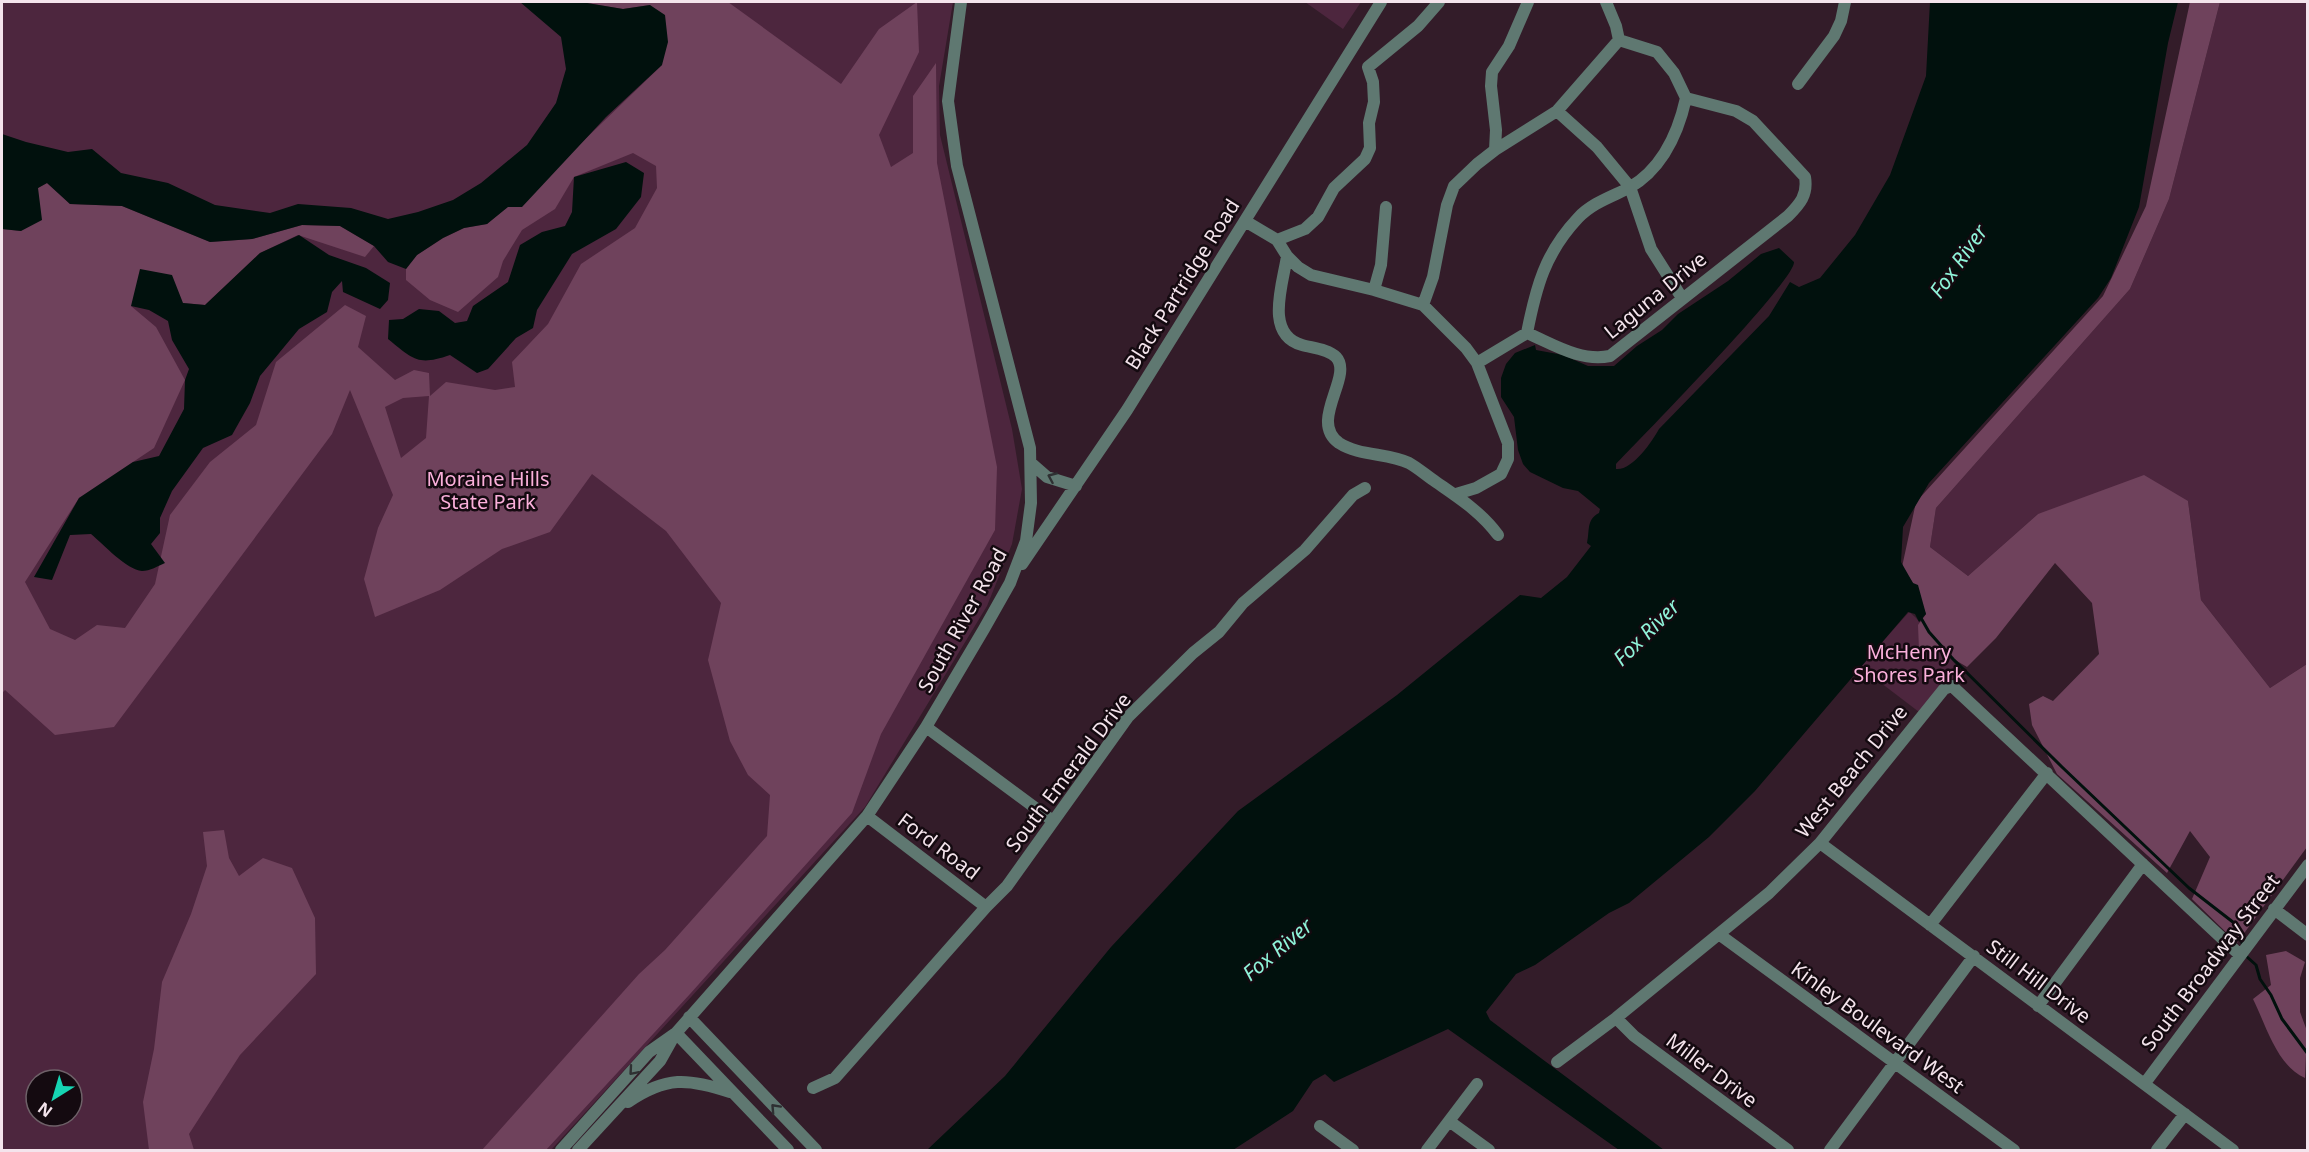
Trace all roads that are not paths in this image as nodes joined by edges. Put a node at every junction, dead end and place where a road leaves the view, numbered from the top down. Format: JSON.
{"nodes":[{"id":1,"x":961,"y":2,"type":"edge"},
{"id":2,"x":1381,"y":2,"type":"edge"},
{"id":3,"x":1439,"y":2,"type":"edge"},
{"id":4,"x":1528,"y":2,"type":"edge"},
{"id":5,"x":1606,"y":2,"type":"edge"},
{"id":6,"x":1845,"y":2,"type":"edge"},
{"id":7,"x":1619,"y":40,"type":"junction"},
{"id":8,"x":1349,"y":55,"type":"junction"},
{"id":9,"x":1368,"y":67,"type":"junction"},
{"id":10,"x":1798,"y":84,"type":"dead end"},
{"id":11,"x":1686,"y":98,"type":"junction"},
{"id":12,"x":1557,"y":111,"type":"junction"},
{"id":13,"x":1495,"y":150,"type":"junction"},
{"id":14,"x":1630,"y":187,"type":"junction"},
{"id":15,"x":1386,"y":207,"type":"dead end"},
{"id":16,"x":1245,"y":221,"type":"junction"},
{"id":17,"x":1277,"y":240,"type":"junction"},
{"id":18,"x":1287,"y":256,"type":"junction"},
{"id":19,"x":1374,"y":290,"type":"junction"},
{"id":20,"x":1682,"y":298,"type":"junction"},
{"id":21,"x":1423,"y":305,"type":"junction"},
{"id":22,"x":1527,"y":333,"type":"junction"},
{"id":23,"x":1477,"y":363,"type":"junction"},
{"id":24,"x":1031,"y":463,"type":"junction"},
{"id":25,"x":1076,"y":486,"type":"junction"},
{"id":26,"x":1365,"y":488,"type":"dead end"},
{"id":27,"x":1455,"y":494,"type":"junction"},
{"id":28,"x":1498,"y":535,"type":"dead end"},
{"id":29,"x":1010,"y":583,"type":"junction"},
{"id":30,"x":926,"y":727,"type":"junction"},
{"id":31,"x":2047,"y":773,"type":"junction"},
{"id":32,"x":867,"y":816,"type":"junction"},
{"id":33,"x":1053,"y":821,"type":"junction"},
{"id":34,"x":1820,"y":843,"type":"junction"},
{"id":35,"x":2143,"y":864,"type":"junction"},
{"id":36,"x":2307,"y":865,"type":"edge"},
{"id":37,"x":986,"y":907,"type":"junction"},
{"id":38,"x":2274,"y":909,"type":"junction"},
{"id":39,"x":1930,"y":925,"type":"junction"},
{"id":40,"x":2307,"y":934,"type":"edge"},
{"id":41,"x":1720,"y":935,"type":"junction"},
{"id":42,"x":2240,"y":955,"type":"junction"},
{"id":43,"x":1974,"y":956,"type":"junction"},
{"id":44,"x":2038,"y":1006,"type":"junction"},
{"id":45,"x":689,"y":1017,"type":"junction"},
{"id":46,"x":1616,"y":1018,"type":"junction"},
{"id":47,"x":676,"y":1033,"type":"junction"},
{"id":48,"x":1557,"y":1062,"type":"dead end"},
{"id":49,"x":1895,"y":1064,"type":"junction"},
{"id":50,"x":1477,"y":1083,"type":"dead end"},
{"id":51,"x":2145,"y":1083,"type":"junction"},
{"id":52,"x":813,"y":1088,"type":"dead end"},
{"id":53,"x":733,"y":1093,"type":"junction"},
{"id":54,"x":2185,"y":1114,"type":"junction"},
{"id":55,"x":608,"y":1117,"type":"junction"},
{"id":56,"x":1449,"y":1121,"type":"junction"},
{"id":57,"x":1320,"y":1126,"type":"dead end"},
{"id":58,"x":561,"y":1150,"type":"edge"},
{"id":59,"x":578,"y":1150,"type":"edge"},
{"id":60,"x":788,"y":1150,"type":"edge"},
{"id":61,"x":816,"y":1150,"type":"edge"},
{"id":62,"x":1353,"y":1150,"type":"edge"},
{"id":63,"x":1427,"y":1150,"type":"edge"},
{"id":64,"x":1489,"y":1150,"type":"edge"},
{"id":65,"x":1788,"y":1150,"type":"edge"},
{"id":66,"x":1830,"y":1150,"type":"edge"},
{"id":67,"x":2014,"y":1150,"type":"edge"},
{"id":68,"x":2157,"y":1150,"type":"edge"},
{"id":69,"x":2233,"y":1150,"type":"edge"}],
"edges":[{"from":1,"to":24,"type":"street","name":"South River Road"},
{"from":2,"to":8,"type":"street","name":"Black Partridge Road"},
{"from":3,"to":9,"type":"street"},
{"from":4,"to":13,"type":"street"},
{"from":5,"to":7,"type":"street"},
{"from":6,"to":10,"type":"street"},
{"from":7,"to":11,"type":"street"},
{"from":7,"to":12,"type":"street"},
{"from":8,"to":9,"type":"street"},
{"from":8,"to":16,"type":"street","name":"Black Partridge Road"},
{"from":9,"to":17,"type":"street"},
{"from":11,"to":14,"type":"street"},
{"from":11,"to":20,"type":"street","name":"Laguna Drive"},
{"from":12,"to":13,"type":"street"},
{"from":12,"to":14,"type":"street"},
{"from":13,"to":21,"type":"street"},
{"from":14,"to":20,"type":"street"},
{"from":14,"to":22,"type":"street"},
{"from":15,"to":19,"type":"street"},
{"from":16,"to":17,"type":"street"},
{"from":16,"to":25,"type":"street","name":"Black Partridge Road"},
{"from":17,"to":18,"type":"street"},
{"from":18,"to":19,"type":"street"},
{"from":18,"to":27,"type":"street"},
{"from":19,"to":21,"type":"street"},
{"from":20,"to":22,"type":"street","name":"Laguna Drive"},
{"from":21,"to":23,"type":"street"},
{"from":22,"to":23,"type":"street"},
{"from":23,"to":27,"type":"street"},
{"from":25,"to":24,"type":"street","one_way":true},
{"from":24,"to":29,"type":"street","name":"South River Road"},
{"from":25,"to":29,"type":"street","name":"Black Partridge Road"},
{"from":26,"to":33,"type":"street","name":"South Emerald Drive"},
{"from":27,"to":28,"type":"street"},
{"from":29,"to":30,"type":"street","name":"South River Road"},
{"from":30,"to":32,"type":"street","name":"South River Road"},
{"from":30,"to":33,"type":"street"},
{"from":31,"to":34,"type":"street","name":"West Beach Drive"},
{"from":31,"to":35,"type":"street","name":"West Beach Drive"},
{"from":31,"to":39,"type":"street"},
{"from":32,"to":37,"type":"street","name":"Ford Road"},
{"from":32,"to":45,"type":"street","name":"South River Road"},
{"from":33,"to":37,"type":"street","name":"South Emerald Drive"},
{"from":34,"to":39,"type":"street","name":"Still Hill Drive"},
{"from":34,"to":41,"type":"street","name":"West Beach Drive"},
{"from":35,"to":42,"type":"street","name":"West Beach Drive"},
{"from":35,"to":44,"type":"street"},
{"from":36,"to":38,"type":"street","name":"South Broadway Street"},
{"from":37,"to":52,"type":"street","name":"South Emerald Drive"},
{"from":38,"to":40,"type":"street"},
{"from":38,"to":42,"type":"street","name":"South Broadway Street"},
{"from":39,"to":43,"type":"street","name":"Still Hill Drive"},
{"from":41,"to":46,"type":"street","name":"West Beach Drive"},
{"from":41,"to":49,"type":"street","name":"Kinley Boulevard West"},
{"from":42,"to":51,"type":"street","name":"South Broadway Street"},
{"from":43,"to":44,"type":"street","name":"Still Hill Drive"},
{"from":43,"to":49,"type":"street"},
{"from":44,"to":51,"type":"street","name":"Still Hill Drive"},
{"from":45,"to":47,"type":"street","name":"South River Road"},
{"from":61,"to":45,"type":"street","one_way":true},
{"from":46,"to":48,"type":"street","name":"West Beach Drive"},
{"from":46,"to":65,"type":"street","name":"Miller Drive"},
{"from":47,"to":53,"type":"street"},
{"from":47,"to":55,"type":"street","name":"South River Road"},
{"from":47,"to":58,"type":"street","name":"South River Road","one_way":true},
{"from":49,"to":66,"type":"street"},
{"from":49,"to":67,"type":"street","name":"Kinley Boulevard West"},
{"from":50,"to":56,"type":"street"},
{"from":51,"to":54,"type":"street","name":"Still Hill Drive"},
{"from":53,"to":55,"type":"street"},
{"from":53,"to":60,"type":"street"},
{"from":54,"to":68,"type":"street"},
{"from":54,"to":69,"type":"street","name":"Still Hill Drive"},
{"from":55,"to":59,"type":"street","name":"South River Road"},
{"from":56,"to":63,"type":"street"},
{"from":56,"to":64,"type":"street"},
{"from":57,"to":62,"type":"street"}]}
